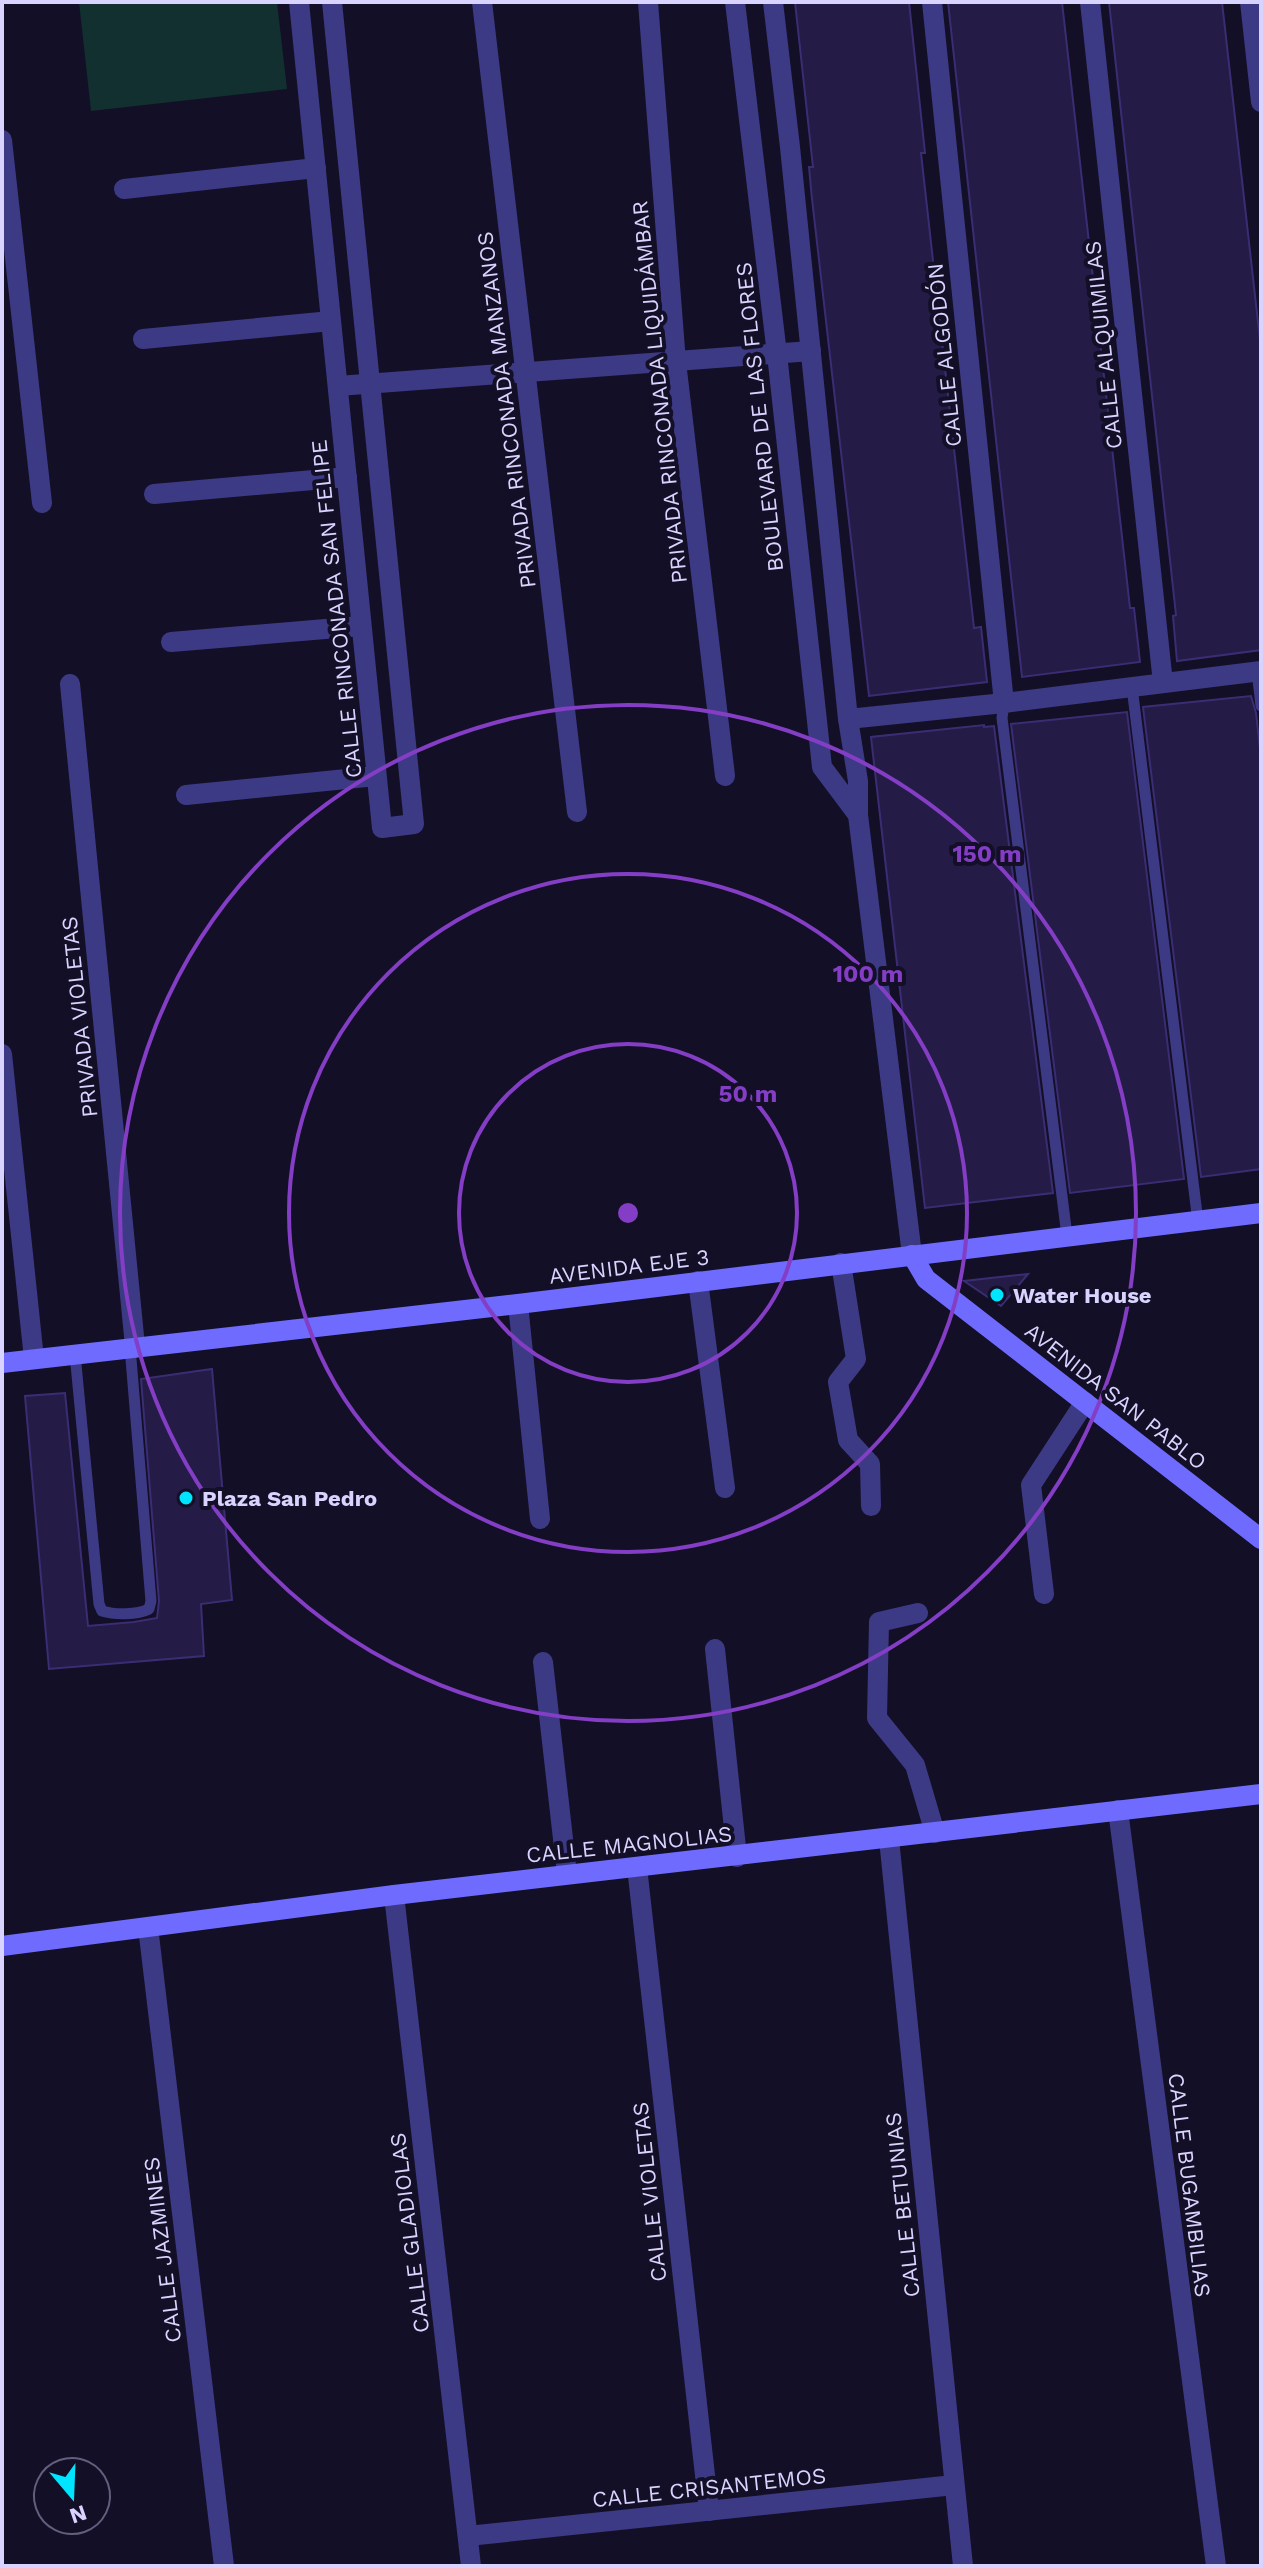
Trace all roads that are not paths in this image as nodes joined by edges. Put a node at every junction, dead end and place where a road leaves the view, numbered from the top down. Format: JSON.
{"nodes":[{"id":1,"x":299,"y":2,"type":"edge"},
{"id":2,"x":332,"y":2,"type":"edge"},
{"id":3,"x":482,"y":2,"type":"edge"},
{"id":4,"x":648,"y":2,"type":"edge"},
{"id":5,"x":735,"y":2,"type":"edge"},
{"id":6,"x":773,"y":2,"type":"edge"},
{"id":7,"x":932,"y":2,"type":"edge"},
{"id":8,"x":1090,"y":2,"type":"edge"},
{"id":9,"x":1250,"y":2,"type":"edge"},
{"id":10,"x":1261,"y":102,"type":"edge"},
{"id":11,"x":2,"y":140,"type":"edge"},
{"id":12,"x":316,"y":168,"type":"junction"},
{"id":13,"x":124,"y":189,"type":"dead end"},
{"id":14,"x":331,"y":321,"type":"junction"},
{"id":15,"x":143,"y":339,"type":"dead end"},
{"id":16,"x":811,"y":351,"type":"junction"},
{"id":17,"x":777,"y":354,"type":"junction"},
{"id":18,"x":676,"y":362,"type":"junction"},
{"id":19,"x":526,"y":372,"type":"junction"},
{"id":20,"x":370,"y":384,"type":"junction"},
{"id":21,"x":338,"y":386,"type":"junction"},
{"id":22,"x":347,"y":477,"type":"junction"},
{"id":23,"x":154,"y":494,"type":"dead end"},
{"id":24,"x":42,"y":503,"type":"dead end"},
{"id":25,"x":361,"y":626,"type":"junction"},
{"id":26,"x":171,"y":642,"type":"dead end"},
{"id":27,"x":1259,"y":671,"type":"edge"},
{"id":28,"x":1163,"y":683,"type":"junction"},
{"id":29,"x":70,"y":684,"type":"dead end"},
{"id":30,"x":1132,"y":687,"type":"junction"},
{"id":31,"x":1004,"y":703,"type":"junction"},
{"id":32,"x":1261,"y":706,"type":"edge"},
{"id":33,"x":848,"y":719,"type":"junction"},
{"id":34,"x":376,"y":776,"type":"junction"},
{"id":35,"x":725,"y":776,"type":"dead end"},
{"id":36,"x":186,"y":795,"type":"dead end"},
{"id":37,"x":577,"y":812,"type":"dead end"},
{"id":38,"x":858,"y":815,"type":"junction"},
{"id":39,"x":2,"y":1054,"type":"edge"},
{"id":40,"x":1261,"y":1213,"type":"edge"},
{"id":41,"x":1198,"y":1222,"type":"junction"},
{"id":42,"x":1067,"y":1236,"type":"junction"},
{"id":43,"x":912,"y":1255,"type":"junction"},
{"id":44,"x":841,"y":1263,"type":"junction"},
{"id":45,"x":698,"y":1281,"type":"junction"},
{"id":46,"x":518,"y":1304,"type":"junction"},
{"id":47,"x":132,"y":1346,"type":"junction"},
{"id":48,"x":75,"y":1354,"type":"junction"},
{"id":49,"x":34,"y":1359,"type":"junction"},
{"id":50,"x":2,"y":1363,"type":"edge"},
{"id":51,"x":1085,"y":1402,"type":"junction"},
{"id":52,"x":725,"y":1488,"type":"dead end"},
{"id":53,"x":871,"y":1506,"type":"dead end"},
{"id":54,"x":540,"y":1519,"type":"dead end"},
{"id":55,"x":1261,"y":1539,"type":"edge"},
{"id":56,"x":1044,"y":1594,"type":"dead end"},
{"id":57,"x":918,"y":1613,"type":"dead end"},
{"id":58,"x":715,"y":1649,"type":"dead end"},
{"id":59,"x":543,"y":1662,"type":"dead end"},
{"id":60,"x":1261,"y":1794,"type":"edge"},
{"id":61,"x":1118,"y":1810,"type":"junction"},
{"id":62,"x":935,"y":1833,"type":"junction"},
{"id":63,"x":889,"y":1839,"type":"junction"},
{"id":64,"x":737,"y":1857,"type":"junction"},
{"id":65,"x":637,"y":1867,"type":"junction"},
{"id":66,"x":567,"y":1874,"type":"junction"},
{"id":67,"x":394,"y":1895,"type":"junction"},
{"id":68,"x":148,"y":1927,"type":"junction"},
{"id":69,"x":2,"y":1946,"type":"edge"},
{"id":70,"x":954,"y":2485,"type":"junction"},
{"id":71,"x":709,"y":2511,"type":"junction"},
{"id":72,"x":468,"y":2536,"type":"junction"},
{"id":73,"x":224,"y":2566,"type":"edge"},
{"id":74,"x":471,"y":2566,"type":"edge"},
{"id":75,"x":963,"y":2566,"type":"edge"},
{"id":76,"x":1216,"y":2566,"type":"edge"}],
"edges":[{"from":1,"to":12,"type":"street","name":"CALLE RINCONADA SAN FELIPE"},
{"from":2,"to":20,"type":"street"},
{"from":3,"to":19,"type":"street","name":"PRIVADA RINCONADA MANZANOS"},
{"from":4,"to":18,"type":"street","name":"PRIVADA RINCONADA LIQUIDÁMBAR"},
{"from":5,"to":17,"type":"street","name":"BOULEVARD DE LAS FLORES"},
{"from":6,"to":16,"type":"street","name":"BOULEVARD DE LAS FLORES"},
{"from":7,"to":31,"type":"street","name":"CALLE ALGODÓN"},
{"from":8,"to":28,"type":"street","name":"CALLE ALQUIMILAS"},
{"from":9,"to":10,"type":"street"},
{"from":11,"to":24,"type":"street"},
{"from":12,"to":13,"type":"street"},
{"from":12,"to":14,"type":"street","name":"CALLE RINCONADA SAN FELIPE"},
{"from":14,"to":15,"type":"street"},
{"from":14,"to":21,"type":"street","name":"CALLE RINCONADA SAN FELIPE"},
{"from":16,"to":17,"type":"street"},
{"from":16,"to":33,"type":"street","name":"BOULEVARD DE LAS FLORES"},
{"from":17,"to":18,"type":"street"},
{"from":17,"to":38,"type":"street","name":"BOULEVARD DE LAS FLORES"},
{"from":18,"to":19,"type":"street"},
{"from":18,"to":35,"type":"street","name":"PRIVADA RINCONADA LIQUIDÁMBAR"},
{"from":19,"to":20,"type":"street"},
{"from":19,"to":37,"type":"street","name":"PRIVADA RINCONADA MANZANOS"},
{"from":20,"to":21,"type":"street"},
{"from":20,"to":34,"type":"street","name":"CALLE RINCONADA SAN FELIPE"},
{"from":21,"to":22,"type":"street","name":"CALLE RINCONADA SAN FELIPE"},
{"from":22,"to":23,"type":"street"},
{"from":22,"to":25,"type":"street","name":"CALLE RINCONADA SAN FELIPE"},
{"from":25,"to":26,"type":"street"},
{"from":25,"to":34,"type":"street","name":"CALLE RINCONADA SAN FELIPE"},
{"from":27,"to":28,"type":"street"},
{"from":27,"to":32,"type":"lane"},
{"from":28,"to":30,"type":"street"},
{"from":29,"to":47,"type":"street","name":"PRIVADA VIOLETAS"},
{"from":30,"to":31,"type":"street"},
{"from":30,"to":41,"type":"lane"},
{"from":31,"to":33,"type":"street"},
{"from":31,"to":42,"type":"lane"},
{"from":33,"to":38,"type":"street","name":"BOULEVARD DE LAS FLORES"},
{"from":34,"to":36,"type":"street"},
{"from":38,"to":43,"type":"street","name":"BOULEVARD DE LAS FLORES"},
{"from":39,"to":49,"type":"street"},
{"from":40,"to":41,"type":"main road","name":"AVENIDA EJE 3"},
{"from":41,"to":42,"type":"main road","name":"AVENIDA EJE 3"},
{"from":42,"to":43,"type":"main road","name":"AVENIDA EJE 3"},
{"from":43,"to":44,"type":"main road","name":"AVENIDA EJE 3"},
{"from":43,"to":51,"type":"main road","name":"AVENIDA SAN PABLO"},
{"from":44,"to":45,"type":"main road","name":"AVENIDA EJE 3"},
{"from":44,"to":53,"type":"street"},
{"from":45,"to":46,"type":"main road","name":"AVENIDA EJE 3"},
{"from":45,"to":52,"type":"street"},
{"from":46,"to":47,"type":"main road","name":"AVENIDA EJE 3"},
{"from":46,"to":54,"type":"street"},
{"from":47,"to":48,"type":"main road","name":"AVENIDA EJE 3"},
{"from":47,"to":48,"type":"lane"},
{"from":48,"to":49,"type":"main road","name":"AVENIDA EJE 3"},
{"from":49,"to":50,"type":"main road","name":"AVENIDA EJE 3"},
{"from":51,"to":55,"type":"main road","name":"AVENIDA SAN PABLO"},
{"from":51,"to":56,"type":"street"},
{"from":57,"to":62,"type":"street"},
{"from":58,"to":64,"type":"street"},
{"from":59,"to":66,"type":"street"},
{"from":60,"to":61,"type":"main road","name":"CALLE MAGNOLIAS"},
{"from":61,"to":62,"type":"main road","name":"CALLE MAGNOLIAS"},
{"from":61,"to":76,"type":"street","name":"CALLE BUGAMBILIAS"},
{"from":62,"to":63,"type":"main road","name":"CALLE MAGNOLIAS"},
{"from":63,"to":64,"type":"main road","name":"CALLE MAGNOLIAS"},
{"from":63,"to":70,"type":"street","name":"CALLE BETUNIAS"},
{"from":64,"to":65,"type":"main road","name":"CALLE MAGNOLIAS"},
{"from":65,"to":66,"type":"main road","name":"CALLE MAGNOLIAS"},
{"from":65,"to":71,"type":"street","name":"CALLE VIOLETAS"},
{"from":66,"to":67,"type":"main road","name":"CALLE MAGNOLIAS"},
{"from":67,"to":68,"type":"main road","name":"CALLE MAGNOLIAS"},
{"from":67,"to":72,"type":"street","name":"CALLE GLADIOLAS"},
{"from":68,"to":69,"type":"main road","name":"CALLE MAGNOLIAS"},
{"from":68,"to":73,"type":"street","name":"CALLE JAZMINES"},
{"from":70,"to":71,"type":"street","name":"CALLE CRISANTEMOS"},
{"from":70,"to":75,"type":"street","name":"CALLE BETUNIAS"},
{"from":71,"to":72,"type":"street","name":"CALLE CRISANTEMOS"},
{"from":72,"to":74,"type":"street","name":"CALLE GLADIOLAS"}]}
